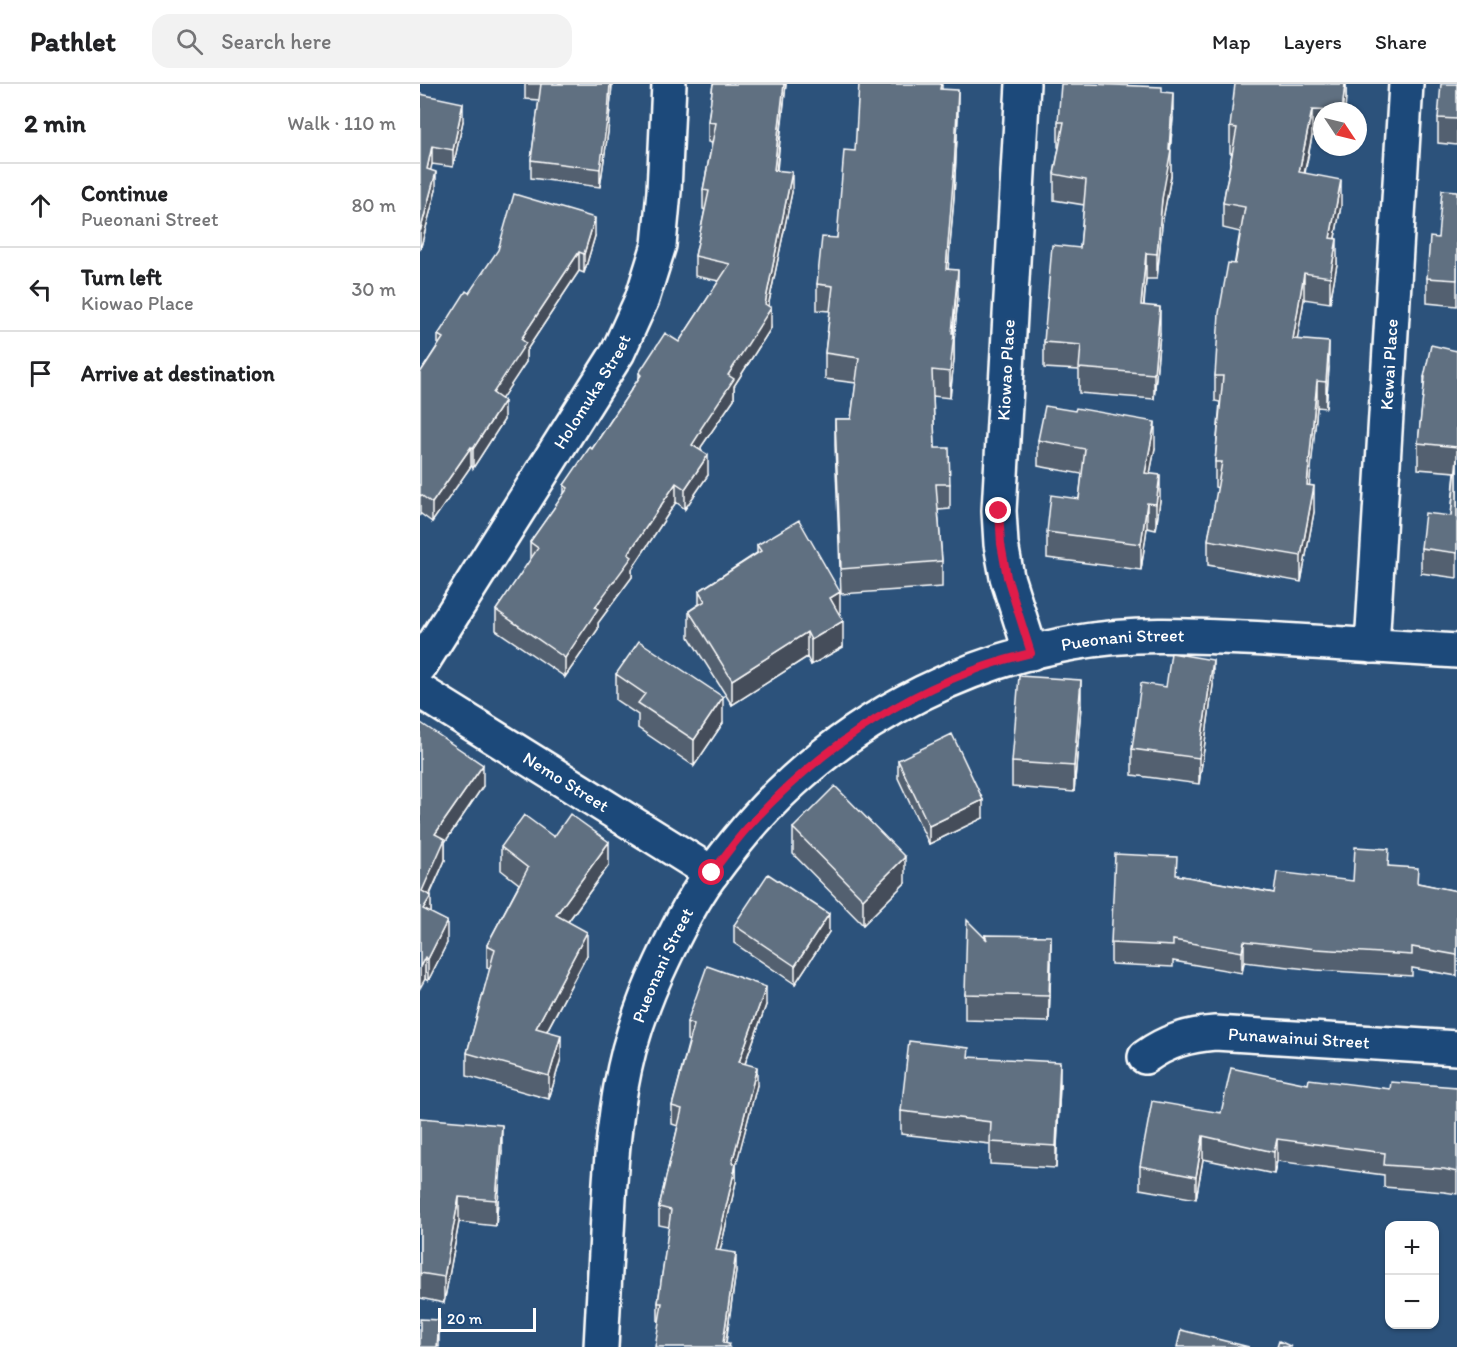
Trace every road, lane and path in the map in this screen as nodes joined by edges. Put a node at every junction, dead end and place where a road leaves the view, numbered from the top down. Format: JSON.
{"nodes":[{"id":1,"x":669,"y":84,"type":"edge"},
{"id":2,"x":1023,"y":84,"type":"edge"},
{"id":3,"x":1406,"y":84,"type":"edge"},
{"id":4,"x":1372,"y":646,"type":"junction"},
{"id":5,"x":1457,"y":651,"type":"edge"},
{"id":6,"x":1031,"y":653,"type":"junction"},
{"id":7,"x":420,"y":666,"type":"edge"},
{"id":8,"x":420,"y":691,"type":"edge"},
{"id":9,"x":712,"y":873,"type":"junction"},
{"id":10,"x":1457,"y":1048,"type":"edge"},
{"id":11,"x":1144,"y":1057,"type":"dead end"},
{"id":12,"x":601,"y":1347,"type":"edge"}],
"edges":[{"from":1,"to":7,"type":"street","name":"Holomuka Street"},
{"from":2,"to":6,"type":"street","name":"Kiowao Place"},
{"from":3,"to":4,"type":"street","name":"Kewai Place"},
{"from":4,"to":5,"type":"street","name":"Pueonani Street"},
{"from":4,"to":6,"type":"street","name":"Pueonani Street"},
{"from":6,"to":9,"type":"street","name":"Pueonani Street"},
{"from":8,"to":9,"type":"street","name":"Nemo Street"},
{"from":9,"to":12,"type":"street","name":"Pueonani Street"},
{"from":10,"to":11,"type":"street","name":"Punawainui Street"}]}
